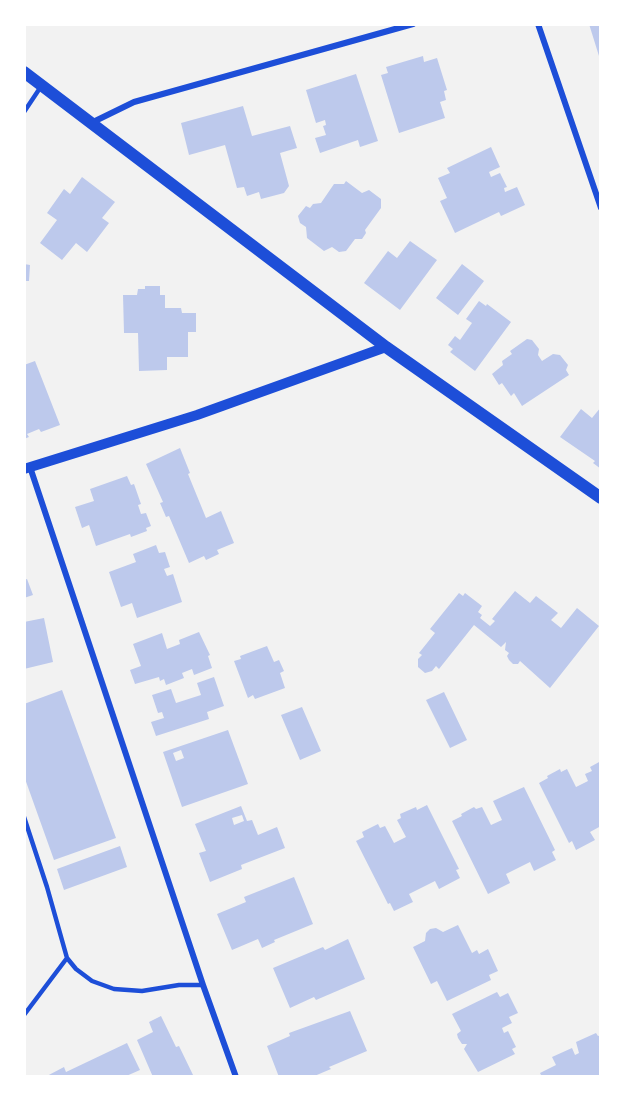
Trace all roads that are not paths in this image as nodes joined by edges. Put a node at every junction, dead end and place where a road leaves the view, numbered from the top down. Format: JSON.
{"nodes":[{"id":1,"x":413,"y":24,"type":"edge"},
{"id":2,"x":538,"y":24,"type":"edge"},
{"id":3,"x":24,"y":72,"type":"edge"},
{"id":4,"x":42,"y":85,"type":"junction"},
{"id":5,"x":24,"y":112,"type":"edge"},
{"id":6,"x":90,"y":123,"type":"junction"},
{"id":7,"x":601,"y":208,"type":"edge"},
{"id":8,"x":386,"y":347,"type":"junction"},
{"id":9,"x":27,"y":468,"type":"edge"},
{"id":10,"x":601,"y":498,"type":"edge"},
{"id":11,"x":24,"y":817,"type":"edge"},
{"id":12,"x":67,"y":958,"type":"junction"},
{"id":13,"x":203,"y":985,"type":"junction"},
{"id":14,"x":24,"y":1015,"type":"edge"},
{"id":15,"x":236,"y":1077,"type":"edge"}],
"edges":[{"from":1,"to":6,"type":"street"},
{"from":2,"to":7,"type":"street"},
{"from":3,"to":4,"type":"main road"},
{"from":4,"to":5,"type":"lane"},
{"from":4,"to":6,"type":"main road"},
{"from":6,"to":8,"type":"main road"},
{"from":8,"to":9,"type":"street"},
{"from":8,"to":10,"type":"main road"},
{"from":9,"to":13,"type":"street"},
{"from":11,"to":12,"type":"lane"},
{"from":12,"to":13,"type":"lane"},
{"from":12,"to":14,"type":"lane"},
{"from":13,"to":15,"type":"street"}]}
